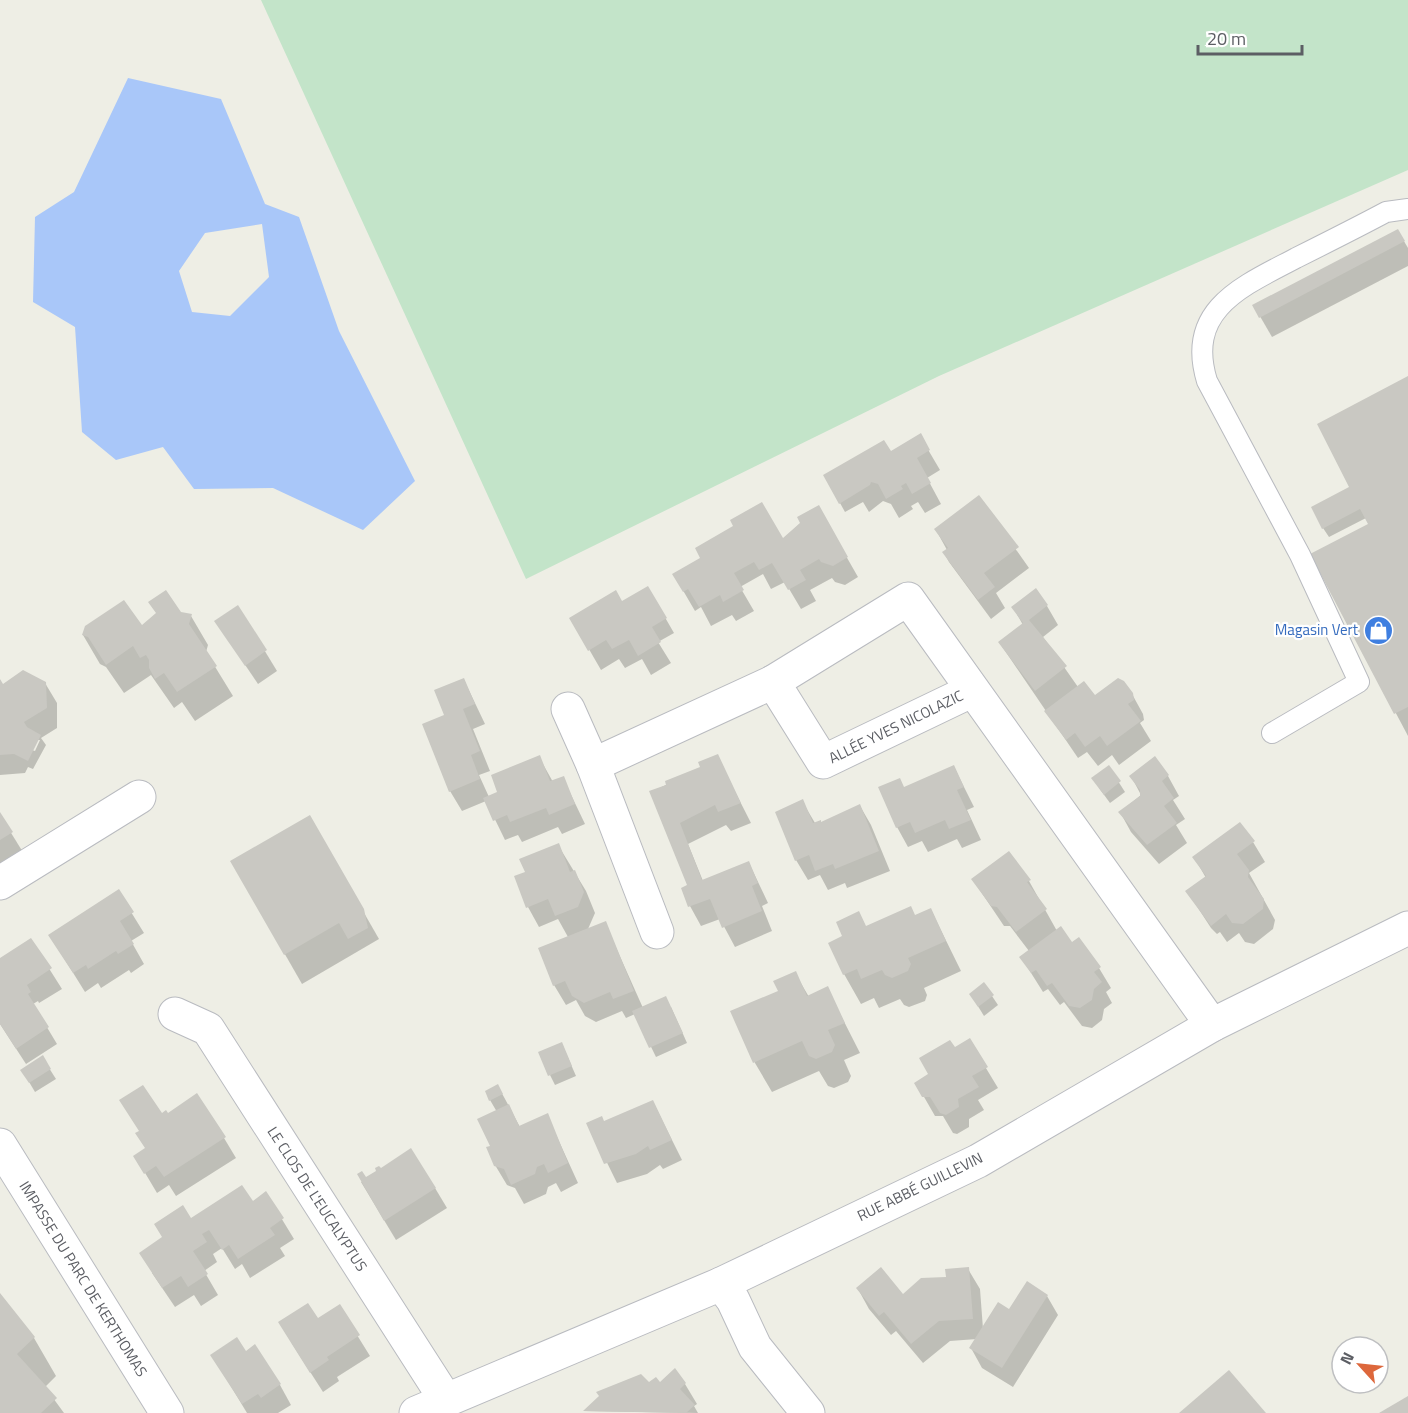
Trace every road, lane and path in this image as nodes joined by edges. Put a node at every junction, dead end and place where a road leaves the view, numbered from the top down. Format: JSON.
{"nodes":[{"id":1,"x":1408,"y":209,"type":"edge"},
{"id":2,"x":772,"y":682,"type":"junction"},
{"id":3,"x":973,"y":690,"type":"junction"},
{"id":4,"x":568,"y":709,"type":"dead end"},
{"id":5,"x":1272,"y":733,"type":"dead end"},
{"id":6,"x":593,"y":765,"type":"junction"},
{"id":7,"x":139,"y":797,"type":"dead end"},
{"id":8,"x":0,"y":883,"type":"edge"},
{"id":9,"x":1408,"y":928,"type":"edge"},
{"id":10,"x":657,"y":932,"type":"dead end"},
{"id":11,"x":176,"y":1014,"type":"dead end"},
{"id":12,"x":1212,"y":1025,"type":"junction"},
{"id":13,"x":0,"y":1145,"type":"edge"},
{"id":14,"x":721,"y":1284,"type":"junction"},
{"id":15,"x":446,"y":1400,"type":"junction"},
{"id":16,"x":167,"y":1413,"type":"edge"},
{"id":17,"x":416,"y":1413,"type":"edge"},
{"id":18,"x":808,"y":1413,"type":"edge"}],
"edges":[{"from":1,"to":5,"type":"lane"},
{"from":2,"to":3,"type":"street","name":"ALLÉE YVES NICOLAZIC"},
{"from":2,"to":3,"type":"street","name":"ALLÉE YVES NICOLAZIC"},
{"from":2,"to":6,"type":"street"},
{"from":3,"to":12,"type":"street","name":"ALLÉE YVES NICOLAZIC"},
{"from":4,"to":6,"type":"street"},
{"from":6,"to":10,"type":"street"},
{"from":7,"to":8,"type":"street"},
{"from":9,"to":12,"type":"street","name":"RUE ABBÉ GUILLEVIN"},
{"from":11,"to":15,"type":"street","name":"LE CLOS DE L'EUCALYPTUS"},
{"from":12,"to":14,"type":"street","name":"RUE ABBÉ GUILLEVIN"},
{"from":13,"to":16,"type":"street","name":"IMPASSE DU PARC DE KERTHOMAS"},
{"from":14,"to":15,"type":"street","name":"RUE ABBÉ GUILLEVIN"},
{"from":14,"to":18,"type":"street"},
{"from":15,"to":17,"type":"street","name":"RUE ABBÉ GUILLEVIN"}]}
